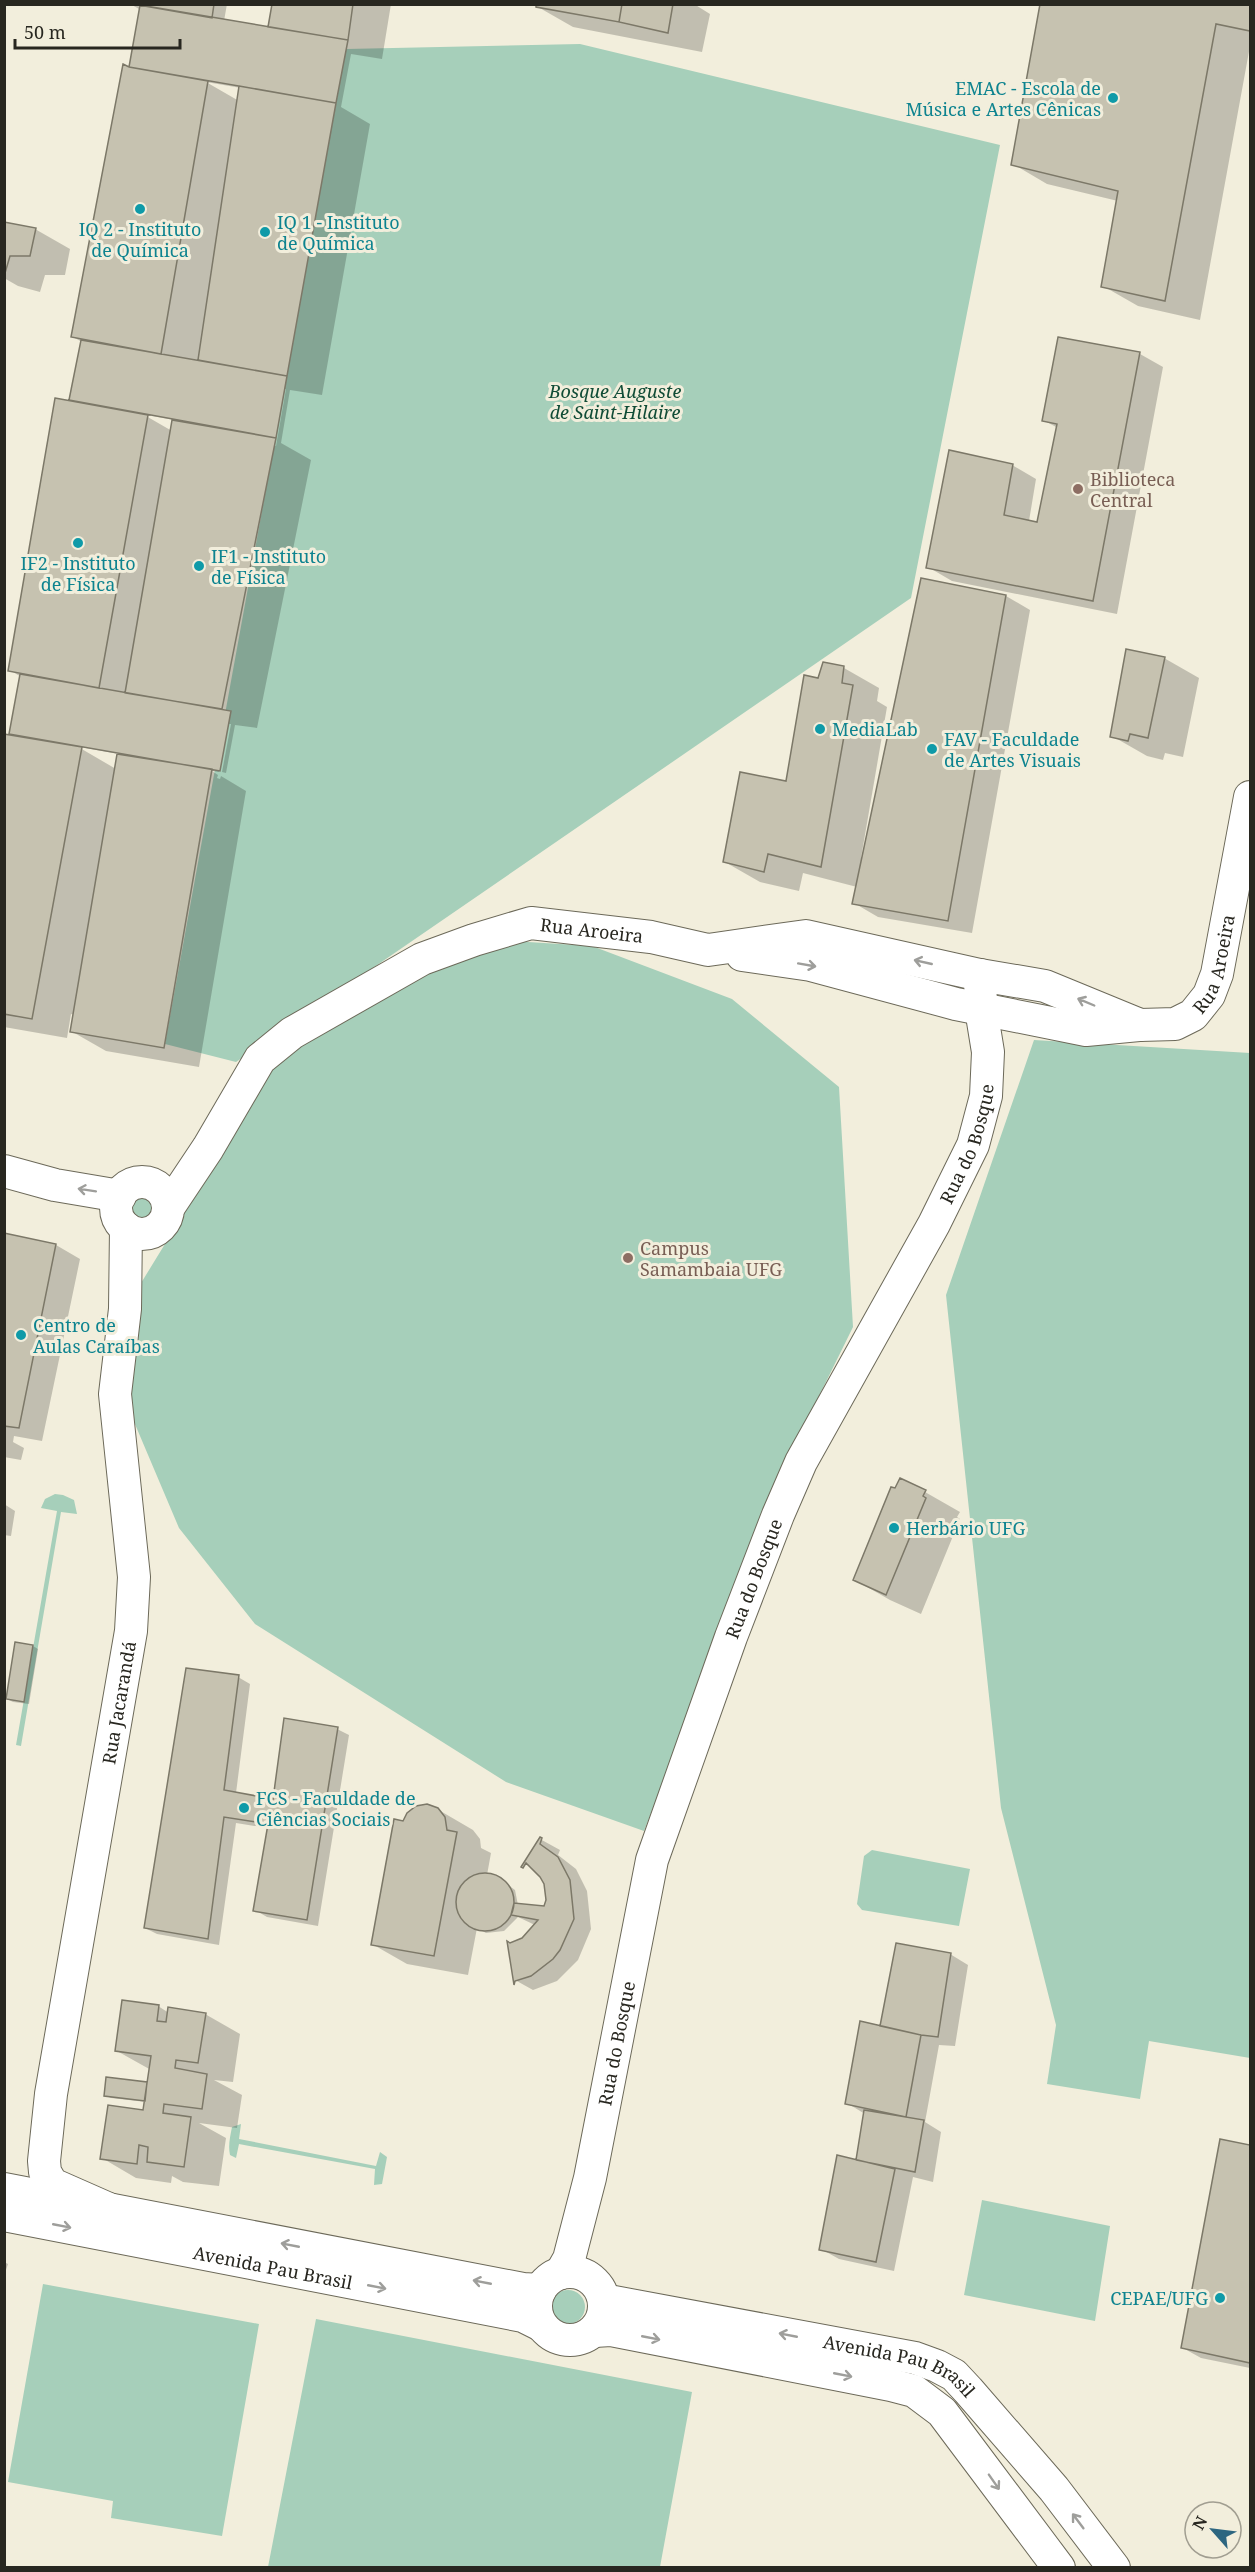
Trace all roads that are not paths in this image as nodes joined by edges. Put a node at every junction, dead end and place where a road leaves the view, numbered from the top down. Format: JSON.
{"nodes":[{"id":1,"x":1251,"y":797,"type":"edge"},
{"id":2,"x":708,"y":950,"type":"junction"},
{"id":3,"x":980,"y":975,"type":"junction"},
{"id":4,"x":981,"y":1009,"type":"junction"},
{"id":5,"x":1140,"y":1025,"type":"junction"},
{"id":6,"x":4,"y":1171,"type":"edge"},
{"id":7,"x":120,"y":1196,"type":"junction"},
{"id":8,"x":161,"y":1207,"type":"junction"},
{"id":9,"x":126,"y":1228,"type":"junction"},
{"id":10,"x":125,"y":1309,"type":"junction"},
{"id":11,"x":51,"y":2094,"type":"junction"},
{"id":12,"x":4,"y":2187,"type":"edge"},
{"id":13,"x":111,"y":2210,"type":"junction"},
{"id":14,"x":4,"y":2215,"type":"edge"},
{"id":15,"x":561,"y":2279,"type":"junction"},
{"id":16,"x":599,"y":2316,"type":"junction"},
{"id":17,"x":541,"y":2325,"type":"junction"},
{"id":18,"x":1059,"y":2568,"type":"edge"},
{"id":19,"x":1114,"y":2568,"type":"edge"}],
"edges":[{"from":1,"to":5,"type":"street","name":"Rua Aroeira"},
{"from":3,"to":2,"type":"street","name":"Rua Aroeira","one_way":true},
{"from":2,"to":4,"type":"street","one_way":true},
{"from":2,"to":8,"type":"street","name":"Rua Aroeira"},
{"from":3,"to":4,"type":"street"},
{"from":5,"to":3,"type":"street","name":"Rua Aroeira","one_way":true},
{"from":4,"to":5,"type":"street"},
{"from":4,"to":15,"type":"street","name":"Rua do Bosque"},
{"from":7,"to":6,"type":"street","one_way":true},
{"from":7,"to":8,"type":"street"},
{"from":7,"to":9,"type":"street"},
{"from":8,"to":9,"type":"street"},
{"from":8,"to":10,"type":"street","name":"Rua Aroeira"},
{"from":9,"to":10,"type":"street"},
{"from":10,"to":11,"type":"street","name":"Rua Jacarandá"},
{"from":11,"to":12,"type":"street"},
{"from":11,"to":13,"type":"street"},
{"from":12,"to":13,"type":"street","name":"Avenida Pau Brasil"},
{"from":15,"to":13,"type":"street","name":"Avenida Pau Brasil","one_way":true},
{"from":14,"to":17,"type":"street","name":"Avenida Pau Brasil","one_way":true},
{"from":15,"to":16,"type":"street"},
{"from":15,"to":17,"type":"street"},
{"from":16,"to":17,"type":"street"},
{"from":16,"to":18,"type":"street","name":"Avenida Pau Brasil","one_way":true},
{"from":19,"to":16,"type":"street","name":"Avenida Pau Brasil","one_way":true}]}
